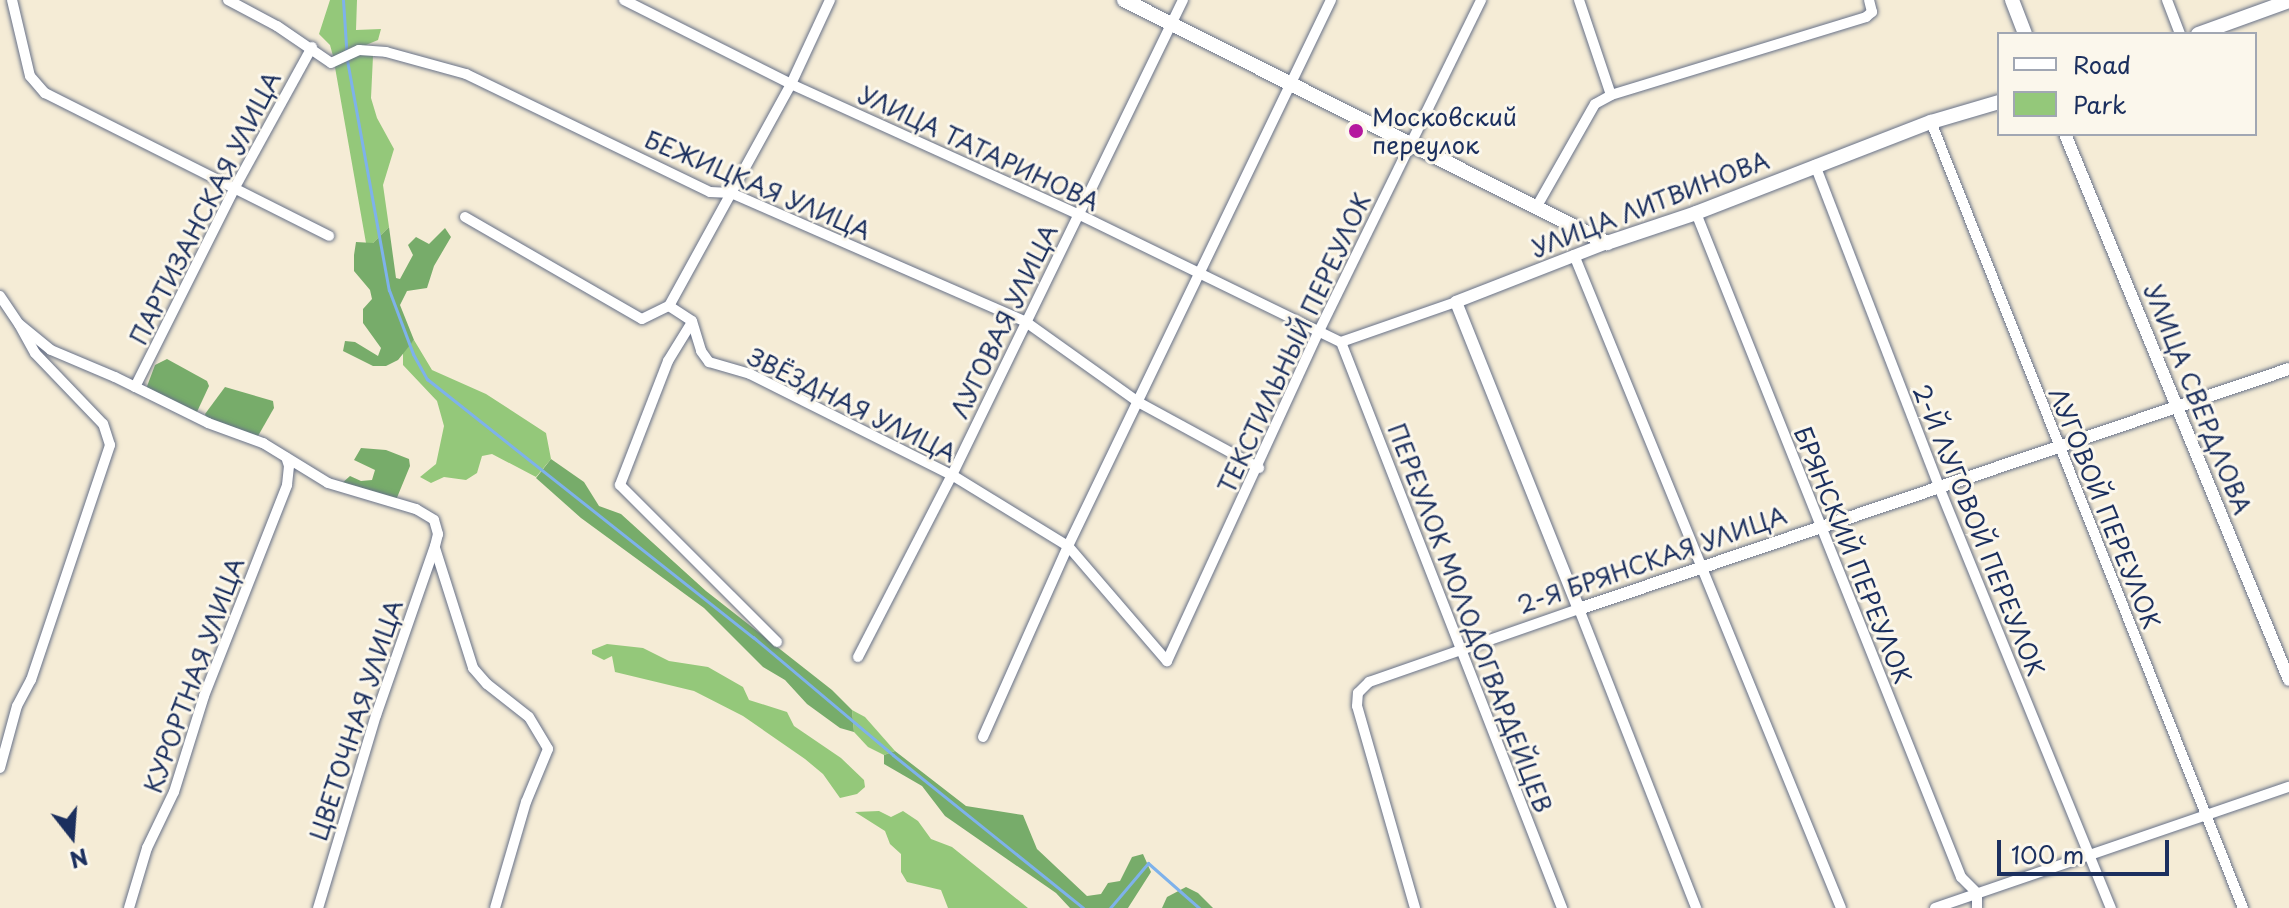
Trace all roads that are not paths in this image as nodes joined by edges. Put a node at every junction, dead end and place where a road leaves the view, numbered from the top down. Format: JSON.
{"nodes":[{"id":1,"x":12,"y":0,"type":"edge"},
{"id":2,"x":228,"y":0,"type":"edge"},
{"id":3,"x":624,"y":0,"type":"edge"},
{"id":4,"x":830,"y":0,"type":"edge"},
{"id":5,"x":1124,"y":0,"type":"edge"},
{"id":6,"x":1183,"y":0,"type":"edge"},
{"id":7,"x":1331,"y":0,"type":"edge"},
{"id":8,"x":1481,"y":0,"type":"edge"},
{"id":9,"x":1579,"y":0,"type":"edge"},
{"id":10,"x":1869,"y":0,"type":"edge"},
{"id":11,"x":2012,"y":0,"type":"edge"},
{"id":12,"x":2167,"y":0,"type":"edge"},
{"id":13,"x":2289,"y":1,"type":"edge"},
{"id":14,"x":1171,"y":23,"type":"junction"},
{"id":15,"x":2024,"y":32,"type":"edge"},
{"id":16,"x":2179,"y":32,"type":"edge"},
{"id":17,"x":2204,"y":32,"type":"edge"},
{"id":18,"x":312,"y":47,"type":"junction"},
{"id":19,"x":1292,"y":82,"type":"junction"},
{"id":20,"x":791,"y":84,"type":"junction"},
{"id":21,"x":1611,"y":95,"type":"junction"},
{"id":22,"x":1997,"y":103,"type":"edge"},
{"id":23,"x":1931,"y":122,"type":"junction"},
{"id":24,"x":2066,"y":136,"type":"edge"},
{"id":25,"x":1410,"y":141,"type":"junction"},
{"id":26,"x":1815,"y":165,"type":"junction"},
{"id":27,"x":234,"y":189,"type":"junction"},
{"id":28,"x":731,"y":193,"type":"junction"},
{"id":29,"x":1537,"y":206,"type":"junction"},
{"id":30,"x":1696,"y":213,"type":"junction"},
{"id":31,"x":1078,"y":214,"type":"junction"},
{"id":32,"x":465,"y":217,"type":"dead end"},
{"id":33,"x":329,"y":236,"type":"dead end"},
{"id":34,"x":1607,"y":243,"type":"junction"},
{"id":35,"x":1574,"y":255,"type":"junction"},
{"id":36,"x":1200,"y":273,"type":"junction"},
{"id":37,"x":0,"y":296,"type":"edge"},
{"id":38,"x":1456,"y":302,"type":"junction"},
{"id":39,"x":669,"y":306,"type":"junction"},
{"id":40,"x":692,"y":321,"type":"junction"},
{"id":41,"x":1026,"y":322,"type":"junction"},
{"id":42,"x":19,"y":324,"type":"junction"},
{"id":43,"x":1319,"y":331,"type":"junction"},
{"id":44,"x":1341,"y":342,"type":"junction"},
{"id":45,"x":2289,"y":369,"type":"edge"},
{"id":46,"x":135,"y":387,"type":"junction"},
{"id":47,"x":1138,"y":402,"type":"junction"},
{"id":48,"x":2178,"y":406,"type":"junction"},
{"id":49,"x":2058,"y":447,"type":"junction"},
{"id":50,"x":285,"y":456,"type":"junction"},
{"id":51,"x":1259,"y":468,"type":"junction"},
{"id":52,"x":952,"y":475,"type":"junction"},
{"id":53,"x":1939,"y":487,"type":"junction"},
{"id":54,"x":1819,"y":526,"type":"junction"},
{"id":55,"x":435,"y":546,"type":"junction"},
{"id":56,"x":1068,"y":546,"type":"junction"},
{"id":57,"x":1700,"y":566,"type":"junction"},
{"id":58,"x":1579,"y":609,"type":"junction"},
{"id":59,"x":777,"y":642,"type":"dead end"},
{"id":60,"x":1461,"y":651,"type":"junction"},
{"id":61,"x":858,"y":657,"type":"dead end"},
{"id":62,"x":1167,"y":661,"type":"joint"},
{"id":63,"x":2289,"y":680,"type":"edge"},
{"id":64,"x":983,"y":737,"type":"dead end"},
{"id":65,"x":0,"y":768,"type":"edge"},
{"id":66,"x":2289,"y":787,"type":"edge"},
{"id":67,"x":2207,"y":815,"type":"junction"},
{"id":68,"x":2089,"y":853,"type":"junction"},
{"id":69,"x":1977,"y":893,"type":"junction"},
{"id":70,"x":129,"y":908,"type":"edge"},
{"id":71,"x":318,"y":908,"type":"edge"},
{"id":72,"x":495,"y":908,"type":"edge"},
{"id":73,"x":1415,"y":908,"type":"edge"},
{"id":74,"x":1562,"y":908,"type":"edge"},
{"id":75,"x":1696,"y":908,"type":"edge"},
{"id":76,"x":1841,"y":908,"type":"edge"},
{"id":77,"x":1935,"y":908,"type":"edge"},
{"id":78,"x":1977,"y":908,"type":"edge"},
{"id":79,"x":2111,"y":908,"type":"edge"},
{"id":80,"x":2243,"y":908,"type":"edge"}],
"edges":[{"from":1,"to":27,"type":"street"},
{"from":2,"to":18,"type":"street","name":"БЕЖИЦКАЯ УЛИЦА"},
{"from":3,"to":20,"type":"street","name":"УЛИЦА ТАТАРИНОВА"},
{"from":4,"to":20,"type":"street"},
{"from":5,"to":14,"type":"main road"},
{"from":6,"to":14,"type":"street","name":"ЛУГОВАЯ УЛИЦА"},
{"from":7,"to":19,"type":"street"},
{"from":8,"to":25,"type":"street","name":"ТЕКСТИЛЬНЫЙ ПЕРЕУЛОК"},
{"from":9,"to":21,"type":"street"},
{"from":10,"to":21,"type":"street"},
{"from":11,"to":15,"type":"main road"},
{"from":12,"to":16,"type":"street"},
{"from":13,"to":17,"type":"main road"},
{"from":14,"to":19,"type":"main road"},
{"from":14,"to":31,"type":"street","name":"ЛУГОВАЯ УЛИЦА"},
{"from":18,"to":27,"type":"street","name":"ПАРТИЗАНСКАЯ УЛИЦА"},
{"from":18,"to":28,"type":"street","name":"БЕЖИЦКАЯ УЛИЦА"},
{"from":19,"to":25,"type":"main road"},
{"from":19,"to":36,"type":"street"},
{"from":20,"to":28,"type":"street"},
{"from":20,"to":31,"type":"street","name":"УЛИЦА ТАТАРИНОВА"},
{"from":21,"to":29,"type":"street"},
{"from":22,"to":23,"type":"main road","name":"УЛИЦА ЛИТВИНОВА"},
{"from":23,"to":26,"type":"main road","name":"УЛИЦА ЛИТВИНОВА"},
{"from":23,"to":49,"type":"street","name":"ЛУГОВОЙ ПЕРЕУЛОК"},
{"from":24,"to":48,"type":"street","name":"УЛИЦА СВЕРДЛОВА"},
{"from":25,"to":29,"type":"main road"},
{"from":25,"to":43,"type":"street","name":"ТЕКСТИЛЬНЫЙ ПЕРЕУЛОК"},
{"from":26,"to":30,"type":"main road","name":"УЛИЦА ЛИТВИНОВА"},
{"from":26,"to":53,"type":"street","name":"2-Й ЛУГОВОЙ ПЕРЕУЛОК"},
{"from":27,"to":33,"type":"street"},
{"from":27,"to":46,"type":"street","name":"ПАРТИЗАНСКАЯ УЛИЦА"},
{"from":28,"to":39,"type":"street"},
{"from":28,"to":41,"type":"street","name":"БЕЖИЦКАЯ УЛИЦА"},
{"from":29,"to":34,"type":"main road"},
{"from":30,"to":34,"type":"main road","name":"УЛИЦА ЛИТВИНОВА"},
{"from":30,"to":54,"type":"street","name":"БРЯНСКИЙ ПЕРЕУЛОК"},
{"from":31,"to":36,"type":"street","name":"УЛИЦА ТАТАРИНОВА"},
{"from":31,"to":41,"type":"street","name":"ЛУГОВАЯ УЛИЦА"},
{"from":32,"to":39,"type":"street"},
{"from":34,"to":35,"type":"street","name":"УЛИЦА ЛИТВИНОВА"},
{"from":35,"to":38,"type":"street","name":"УЛИЦА ЛИТВИНОВА"},
{"from":35,"to":57,"type":"street"},
{"from":36,"to":43,"type":"street","name":"УЛИЦА ТАТАРИНОВА"},
{"from":36,"to":47,"type":"street"},
{"from":37,"to":42,"type":"street"},
{"from":38,"to":44,"type":"street","name":"УЛИЦА ЛИТВИНОВА"},
{"from":38,"to":58,"type":"street"},
{"from":39,"to":40,"type":"street"},
{"from":40,"to":52,"type":"street","name":"ЗВЁЗДНАЯ УЛИЦА"},
{"from":40,"to":59,"type":"street"},
{"from":41,"to":47,"type":"street","name":"БЕЖИЦКАЯ УЛИЦА"},
{"from":41,"to":52,"type":"street","name":"ЛУГОВАЯ УЛИЦА"},
{"from":42,"to":46,"type":"street"},
{"from":42,"to":65,"type":"street"},
{"from":43,"to":44,"type":"street"},
{"from":43,"to":51,"type":"street","name":"ТЕКСТИЛЬНЫЙ ПЕРЕУЛОК"},
{"from":44,"to":60,"type":"street","name":"ПЕРЕУЛОК МОЛОДОГВАРДЕЙЦЕВ"},
{"from":45,"to":48,"type":"street","name":"2-Я БРЯНСКАЯ УЛИЦА"},
{"from":46,"to":50,"type":"street"},
{"from":47,"to":51,"type":"street","name":"БЕЖИЦКАЯ УЛИЦА"},
{"from":47,"to":56,"type":"street"},
{"from":48,"to":49,"type":"street","name":"2-Я БРЯНСКАЯ УЛИЦА"},
{"from":48,"to":63,"type":"street","name":"УЛИЦА СВЕРДЛОВА"},
{"from":49,"to":53,"type":"street","name":"2-Я БРЯНСКАЯ УЛИЦА"},
{"from":49,"to":67,"type":"street","name":"ЛУГОВОЙ ПЕРЕУЛОК"},
{"from":50,"to":55,"type":"street"},
{"from":50,"to":70,"type":"street","name":"КУРОРТНАЯ УЛИЦА"},
{"from":51,"to":62,"type":"street","name":"ТЕКСТИЛЬНЫЙ ПЕРЕУЛОК"},
{"from":52,"to":56,"type":"street","name":"ЗВЁЗДНАЯ УЛИЦА"},
{"from":52,"to":61,"type":"street","name":"ЛУГОВАЯ УЛИЦА"},
{"from":53,"to":54,"type":"street","name":"2-Я БРЯНСКАЯ УЛИЦА"},
{"from":53,"to":68,"type":"street","name":"2-Й ЛУГОВОЙ ПЕРЕУЛОК"},
{"from":54,"to":57,"type":"street","name":"2-Я БРЯНСКАЯ УЛИЦА"},
{"from":54,"to":69,"type":"street","name":"БРЯНСКИЙ ПЕРЕУЛОК"},
{"from":55,"to":71,"type":"street","name":"ЦВЕТОЧНАЯ УЛИЦА"},
{"from":55,"to":72,"type":"street"},
{"from":56,"to":62,"type":"street","name":"ЗВЁЗДНАЯ УЛИЦА"},
{"from":56,"to":64,"type":"street"},
{"from":57,"to":58,"type":"street","name":"2-Я БРЯНСКАЯ УЛИЦА"},
{"from":57,"to":76,"type":"street"},
{"from":58,"to":60,"type":"street","name":"2-Я БРЯНСКАЯ УЛИЦА"},
{"from":58,"to":75,"type":"street"},
{"from":60,"to":73,"type":"street","name":"2-Я БРЯНСКАЯ УЛИЦА"},
{"from":60,"to":74,"type":"street","name":"ПЕРЕУЛОК МОЛОДОГВАРДЕЙЦЕВ"},
{"from":66,"to":67,"type":"street"},
{"from":67,"to":68,"type":"street"},
{"from":67,"to":80,"type":"street","name":"ЛУГОВОЙ ПЕРЕУЛОК"},
{"from":68,"to":69,"type":"street"},
{"from":68,"to":79,"type":"street","name":"2-Й ЛУГОВОЙ ПЕРЕУЛОК"},
{"from":69,"to":77,"type":"street"},
{"from":69,"to":78,"type":"street"}]}
